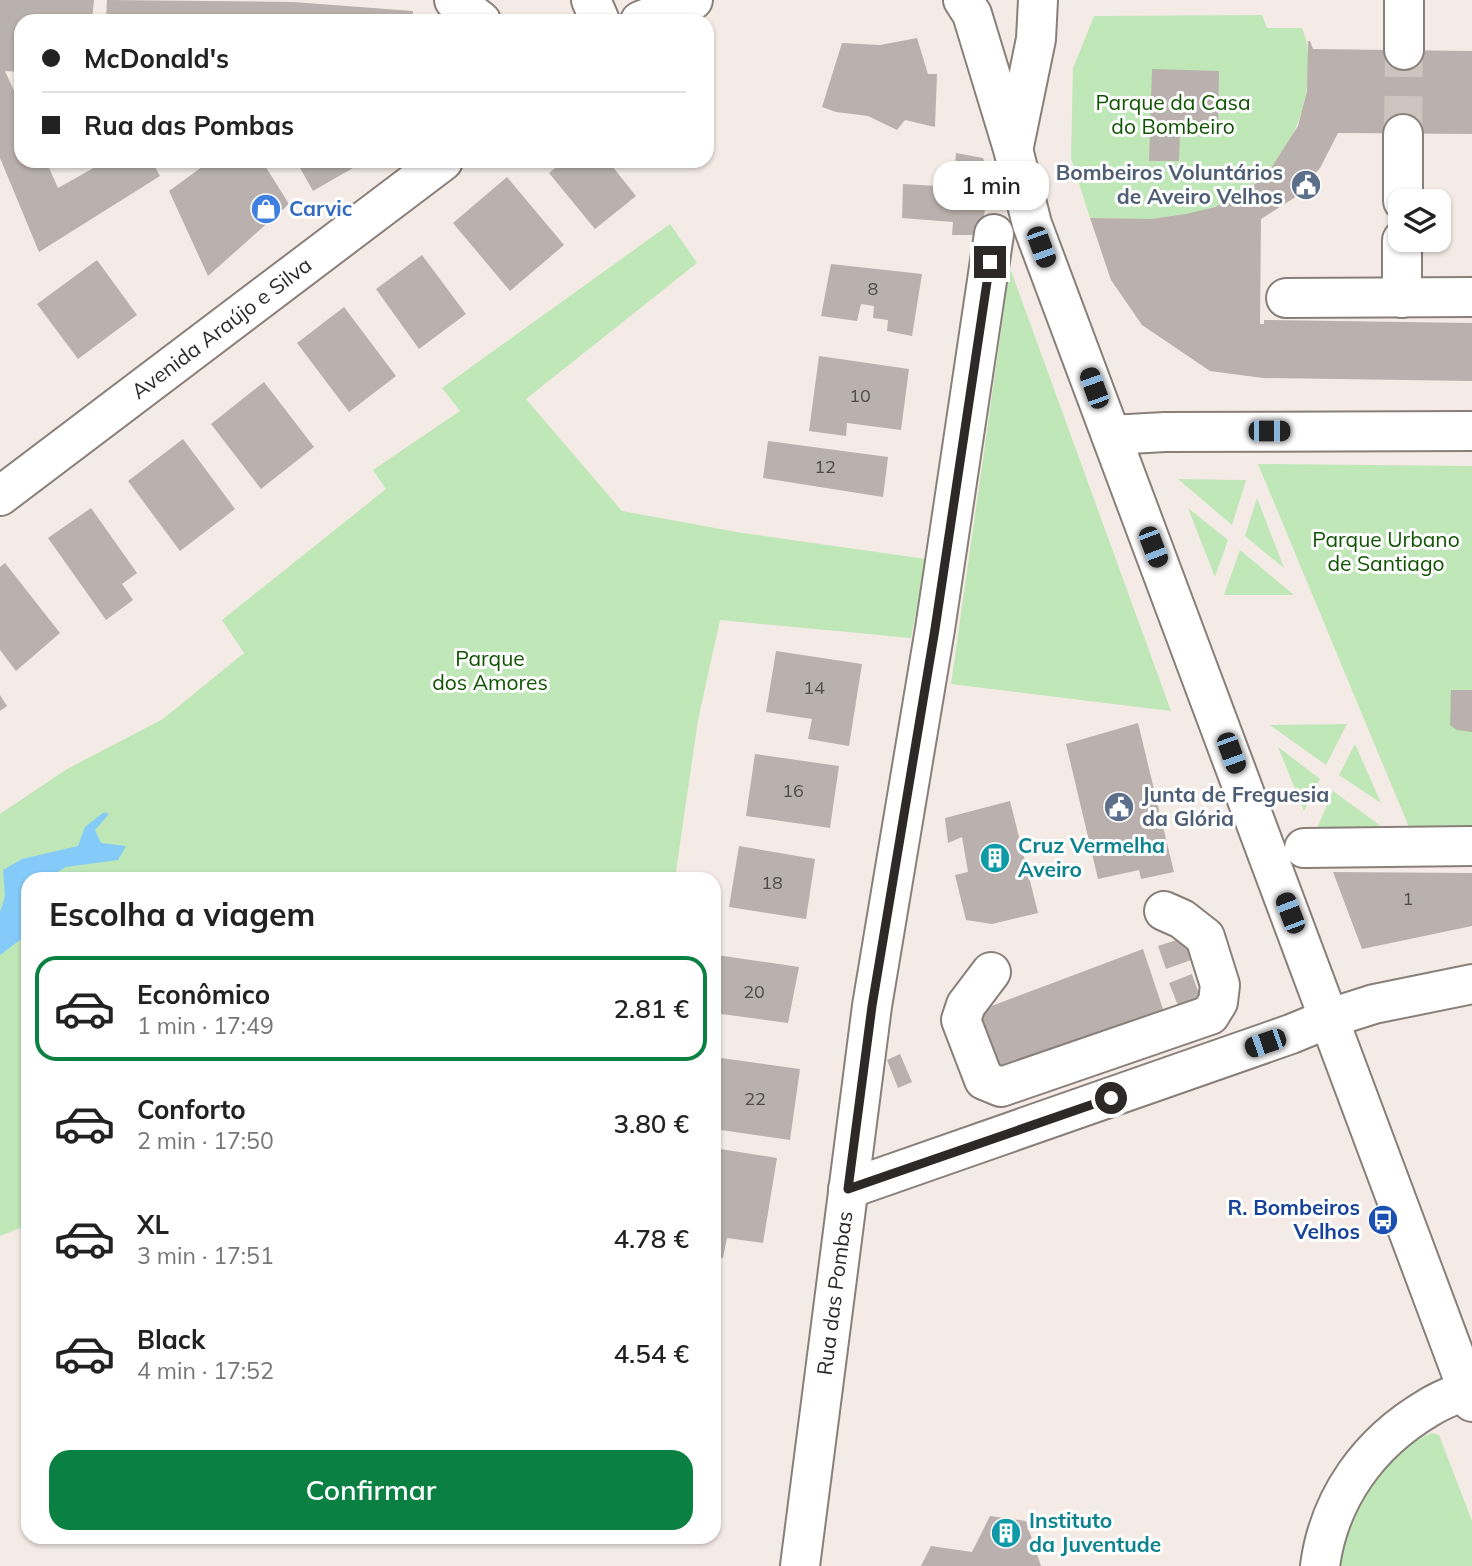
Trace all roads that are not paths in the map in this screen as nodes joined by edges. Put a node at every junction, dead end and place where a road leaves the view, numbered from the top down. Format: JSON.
{"nodes":[{"id":1,"x":454,"y":0,"type":"edge"},
{"id":2,"x":693,"y":0,"type":"edge"},
{"id":3,"x":963,"y":0,"type":"edge"},
{"id":4,"x":1038,"y":0,"type":"edge"},
{"id":5,"x":1404,"y":0,"type":"edge"},
{"id":6,"x":472,"y":14,"type":"edge"},
{"id":7,"x":658,"y":14,"type":"edge"},
{"id":8,"x":1405,"y":50,"type":"tunnel mouth"},
{"id":9,"x":1403,"y":134,"type":"tunnel mouth"},
{"id":10,"x":1013,"y":149,"type":"junction"},
{"id":11,"x":434,"y":168,"type":"edge"},
{"id":12,"x":1403,"y":189,"type":"edge"},
{"id":13,"x":994,"y":234,"type":"dead end"},
{"id":14,"x":1402,"y":252,"type":"edge"},
{"id":15,"x":1472,"y":297,"type":"edge"},
{"id":16,"x":1402,"y":298,"type":"junction"},
{"id":17,"x":1286,"y":299,"type":"dead end"},
{"id":18,"x":1472,"y":431,"type":"edge"},
{"id":19,"x":1111,"y":435,"type":"junction"},
{"id":20,"x":0,"y":496,"type":"edge"},
{"id":21,"x":1472,"y":846,"type":"edge"},
{"id":22,"x":1304,"y":848,"type":"dead end"},
{"id":23,"x":1164,"y":911,"type":"dead end"},
{"id":24,"x":991,"y":972,"type":"dead end"},
{"id":25,"x":1472,"y":984,"type":"edge"},
{"id":26,"x":1330,"y":1018,"type":"junction"},
{"id":27,"x":848,"y":1189,"type":"junction"},
{"id":28,"x":1470,"y":1396,"type":"edge"},
{"id":29,"x":800,"y":1566,"type":"edge"},
{"id":30,"x":1320,"y":1566,"type":"edge"}],
"edges":[{"from":1,"to":6,"type":"street"},
{"from":2,"to":7,"type":"street"},
{"from":3,"to":10,"type":"street"},
{"from":4,"to":10,"type":"street"},
{"from":5,"to":8,"type":"street"},
{"from":9,"to":12,"type":"street"},
{"from":10,"to":19,"type":"street"},
{"from":11,"to":20,"type":"street","name":"Avenida Araújo e Silva"},
{"from":13,"to":27,"type":"street","name":"Rua das Pombas"},
{"from":14,"to":16,"type":"street"},
{"from":15,"to":16,"type":"street"},
{"from":16,"to":17,"type":"street"},
{"from":18,"to":19,"type":"street"},
{"from":19,"to":26,"type":"street"},
{"from":21,"to":22,"type":"street"},
{"from":23,"to":24,"type":"street"},
{"from":25,"to":26,"type":"street"},
{"from":26,"to":27,"type":"street"},
{"from":26,"to":28,"type":"street"},
{"from":27,"to":29,"type":"street","name":"Rua das Pombas"},
{"from":28,"to":30,"type":"street"}]}
